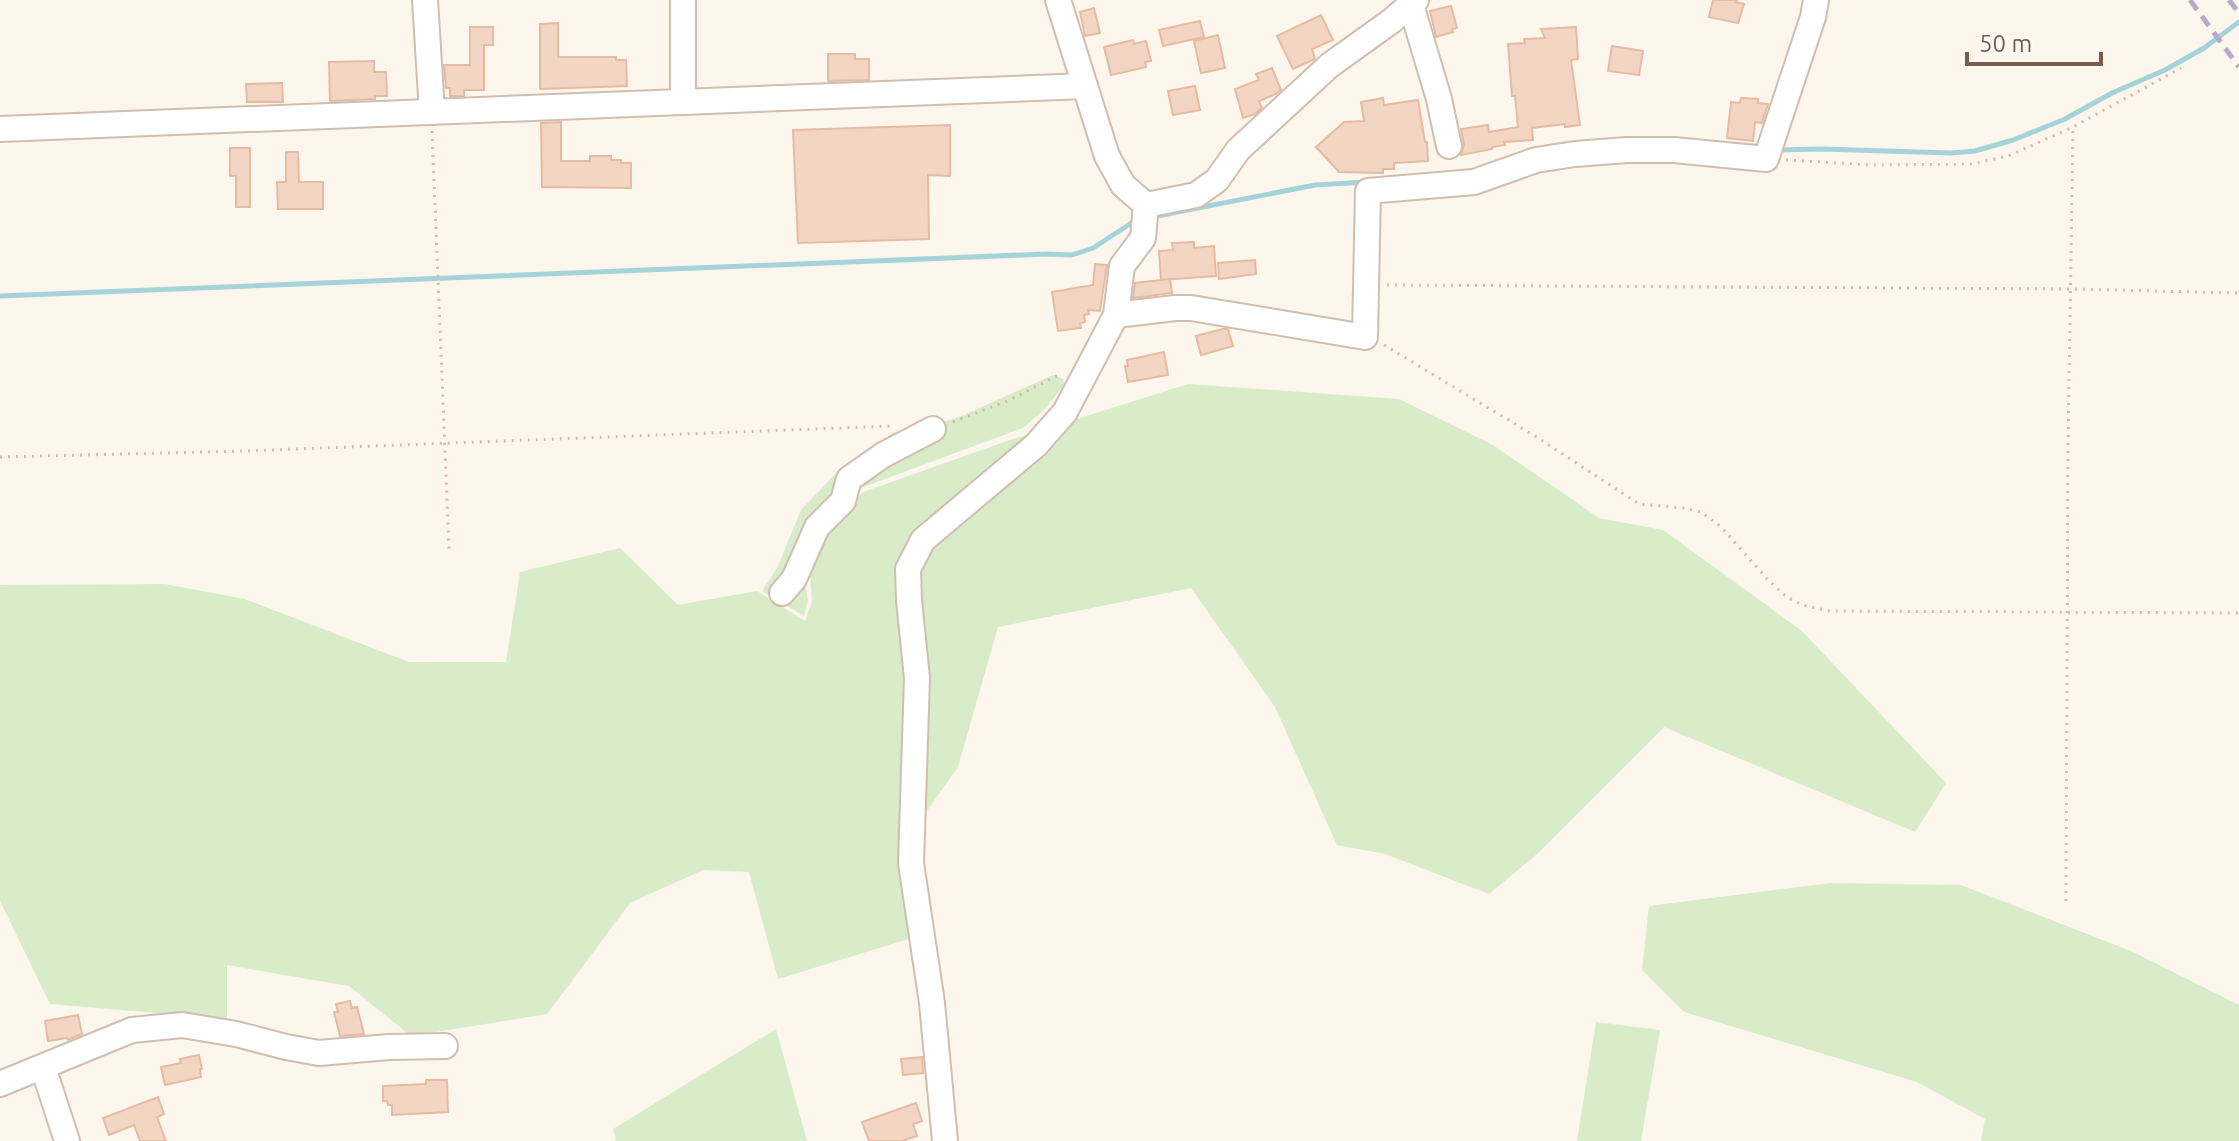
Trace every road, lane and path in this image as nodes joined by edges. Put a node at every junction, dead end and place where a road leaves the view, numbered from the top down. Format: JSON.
{"nodes":[{"id":1,"x":425,"y":0,"type":"edge"},
{"id":2,"x":683,"y":0,"type":"edge"},
{"id":3,"x":1058,"y":0,"type":"edge"},
{"id":4,"x":1816,"y":0,"type":"edge"},
{"id":5,"x":1414,"y":2,"type":"edge"},
{"id":6,"x":2181,"y":68,"type":"dead end"},
{"id":7,"x":1085,"y":86,"type":"junction"},
{"id":8,"x":683,"y":102,"type":"junction"},
{"id":9,"x":432,"y":112,"type":"junction"},
{"id":10,"x":2073,"y":127,"type":"junction"},
{"id":11,"x":0,"y":129,"type":"edge"},
{"id":12,"x":1449,"y":146,"type":"dead end"},
{"id":13,"x":1766,"y":159,"type":"junction"},
{"id":14,"x":1146,"y":205,"type":"junction"},
{"id":15,"x":1367,"y":285,"type":"junction"},
{"id":16,"x":2071,"y":289,"type":"junction"},
{"id":17,"x":2239,"y":293,"type":"edge"},
{"id":18,"x":1116,"y":315,"type":"junction"},
{"id":19,"x":1365,"y":337,"type":"junction"},
{"id":20,"x":1061,"y":373,"type":"dead end"},
{"id":21,"x":898,"y":426,"type":"dead end"},
{"id":22,"x":933,"y":429,"type":"joint"},
{"id":23,"x":444,"y":443,"type":"junction"},
{"id":24,"x":0,"y":457,"type":"edge"},
{"id":25,"x":449,"y":549,"type":"dead end"},
{"id":26,"x":782,"y":593,"type":"dead end"},
{"id":27,"x":2066,"y":611,"type":"junction"},
{"id":28,"x":2239,"y":613,"type":"edge"},
{"id":29,"x":2066,"y":901,"type":"dead end"},
{"id":30,"x":445,"y":1046,"type":"dead end"},
{"id":31,"x":43,"y":1067,"type":"junction"},
{"id":32,"x":0,"y":1084,"type":"edge"},
{"id":33,"x":67,"y":1141,"type":"edge"},
{"id":34,"x":945,"y":1141,"type":"edge"}],
"edges":[{"from":1,"to":9,"type":"street"},
{"from":2,"to":8,"type":"street"},
{"from":3,"to":7,"type":"street"},
{"from":4,"to":13,"type":"street"},
{"from":5,"to":12,"type":"street"},
{"from":5,"to":14,"type":"street"},
{"from":6,"to":10,"type":"path"},
{"from":7,"to":8,"type":"street"},
{"from":7,"to":14,"type":"street"},
{"from":8,"to":9,"type":"street"},
{"from":9,"to":11,"type":"street"},
{"from":9,"to":23,"type":"path"},
{"from":10,"to":13,"type":"path"},
{"from":10,"to":16,"type":"path"},
{"from":13,"to":15,"type":"street"},
{"from":14,"to":18,"type":"street"},
{"from":15,"to":16,"type":"path"},
{"from":15,"to":19,"type":"street"},
{"from":16,"to":17,"type":"path"},
{"from":16,"to":27,"type":"path"},
{"from":18,"to":19,"type":"street"},
{"from":18,"to":34,"type":"street"},
{"from":19,"to":27,"type":"path"},
{"from":20,"to":22,"type":"path"},
{"from":21,"to":23,"type":"path"},
{"from":22,"to":26,"type":"street"},
{"from":23,"to":24,"type":"path"},
{"from":23,"to":25,"type":"path"},
{"from":27,"to":28,"type":"path"},
{"from":27,"to":29,"type":"path"},
{"from":30,"to":31,"type":"street"},
{"from":31,"to":32,"type":"street"},
{"from":31,"to":33,"type":"street"}]}
